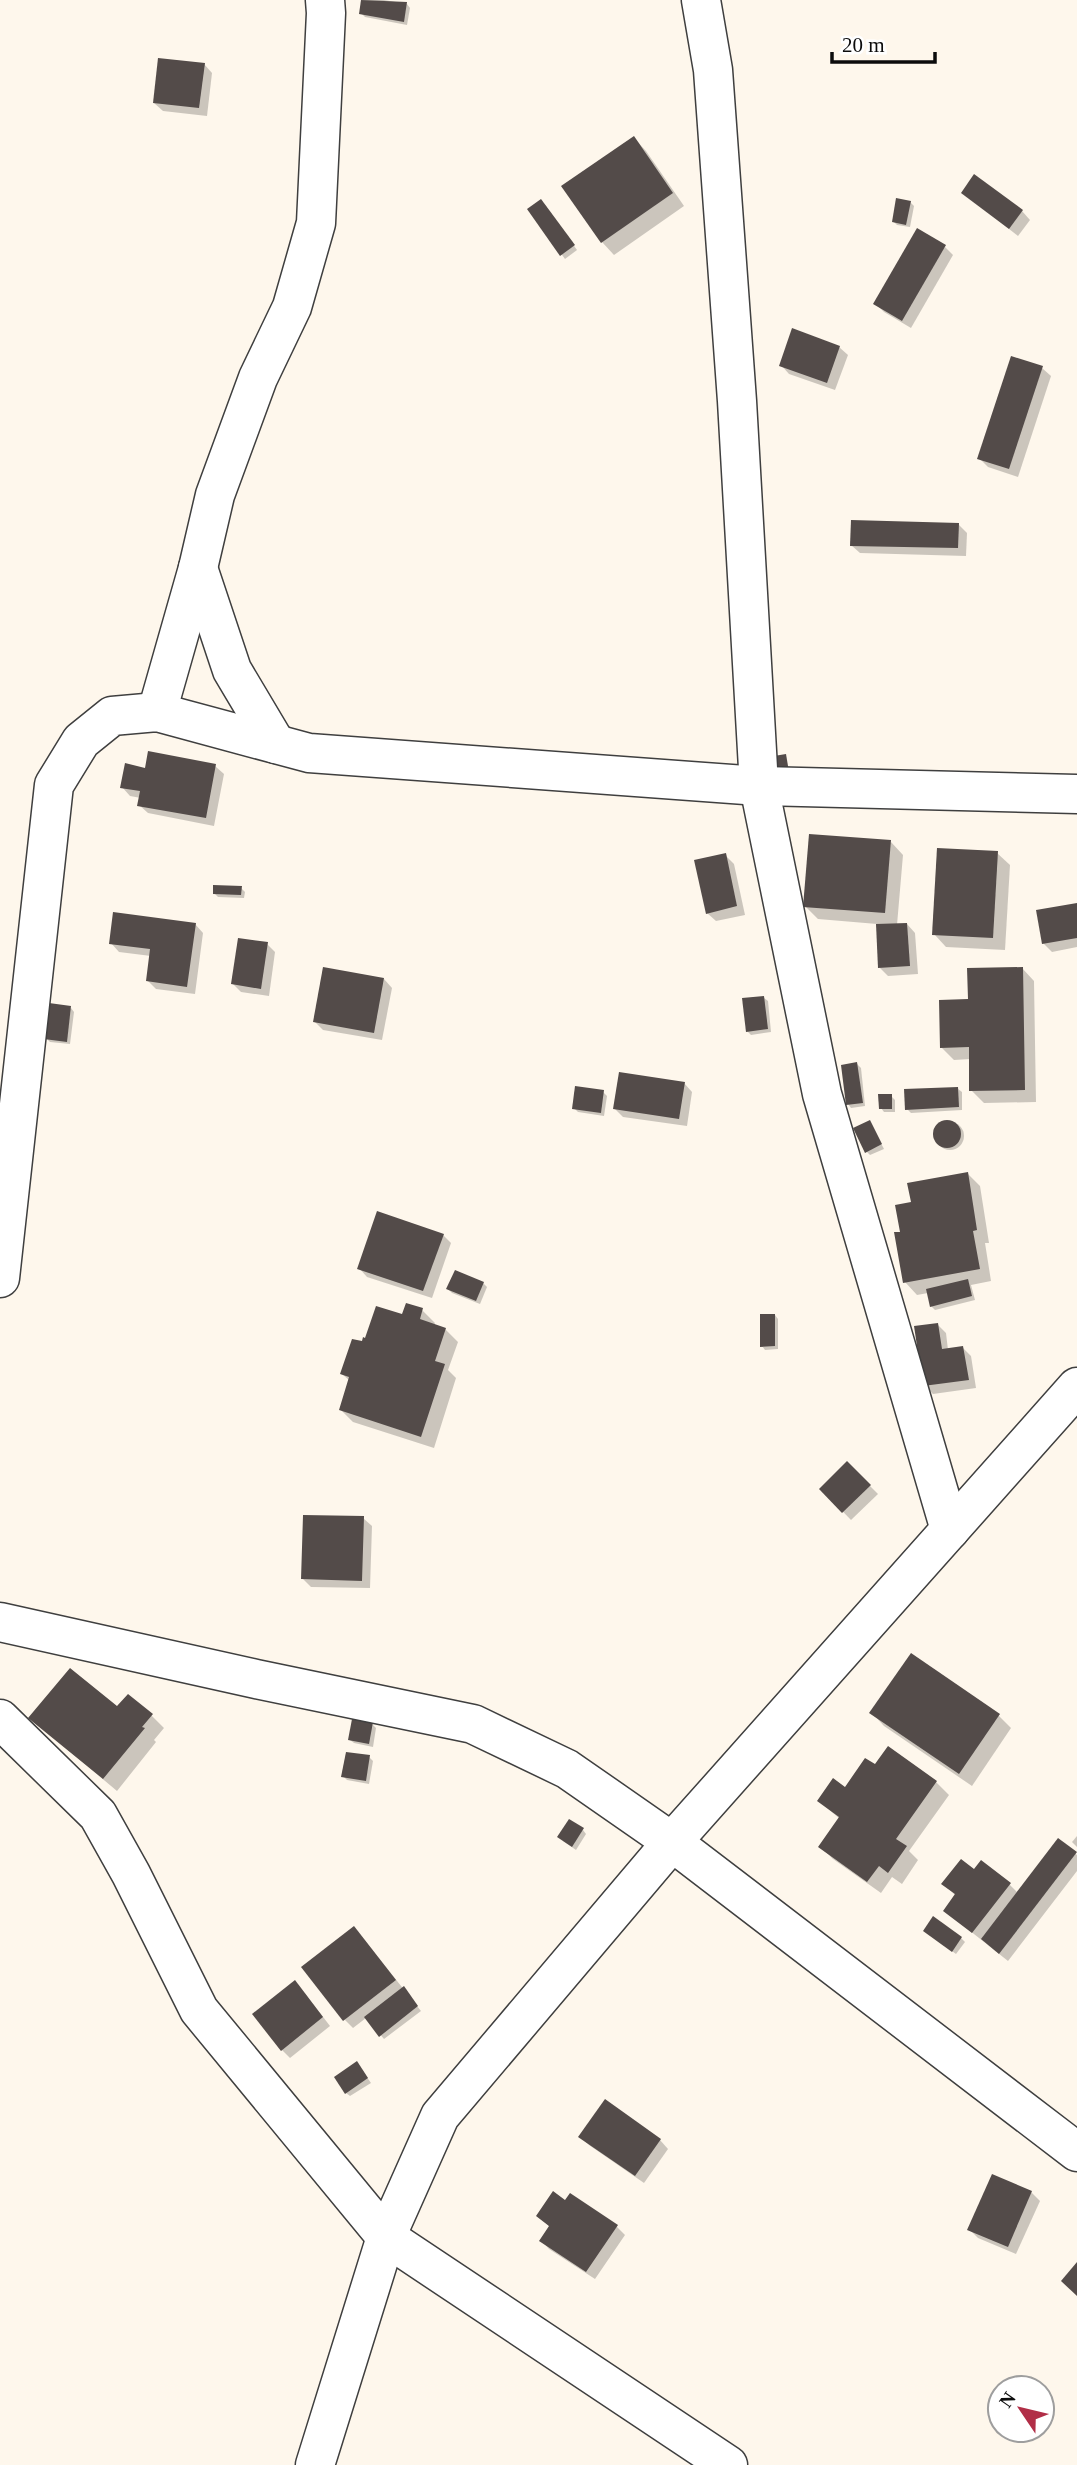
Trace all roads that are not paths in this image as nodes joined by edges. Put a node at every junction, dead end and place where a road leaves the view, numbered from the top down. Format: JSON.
{"nodes":[{"id":1,"x":325,"y":0,"type":"edge"},
{"id":2,"x":701,"y":0,"type":"edge"},
{"id":3,"x":198,"y":568,"type":"junction"},
{"id":4,"x":156,"y":712,"type":"junction"},
{"id":5,"x":276,"y":744,"type":"junction"},
{"id":6,"x":759,"y":786,"type":"junction"},
{"id":7,"x":1077,"y":794,"type":"edge"},
{"id":8,"x":0,"y":1278,"type":"edge"},
{"id":9,"x":1074,"y":1395,"type":"edge"},
{"id":10,"x":950,"y":1530,"type":"junction"},
{"id":11,"x":0,"y":1622,"type":"edge"},
{"id":12,"x":0,"y":1719,"type":"edge"},
{"id":13,"x":672,"y":1842,"type":"junction"},
{"id":14,"x":1077,"y":2152,"type":"edge"},
{"id":15,"x":386,"y":2238,"type":"junction"},
{"id":16,"x":315,"y":2465,"type":"edge"},
{"id":17,"x":728,"y":2465,"type":"edge"}],
"edges":[{"from":1,"to":3,"type":"street"},
{"from":2,"to":6,"type":"street"},
{"from":3,"to":4,"type":"street"},
{"from":3,"to":5,"type":"street"},
{"from":4,"to":5,"type":"street"},
{"from":4,"to":8,"type":"street"},
{"from":5,"to":6,"type":"street"},
{"from":6,"to":7,"type":"street"},
{"from":6,"to":10,"type":"street"},
{"from":9,"to":10,"type":"street"},
{"from":10,"to":13,"type":"street"},
{"from":11,"to":13,"type":"street"},
{"from":12,"to":15,"type":"street"},
{"from":13,"to":14,"type":"street"},
{"from":13,"to":15,"type":"street"},
{"from":15,"to":16,"type":"street"},
{"from":15,"to":17,"type":"street"}]}
